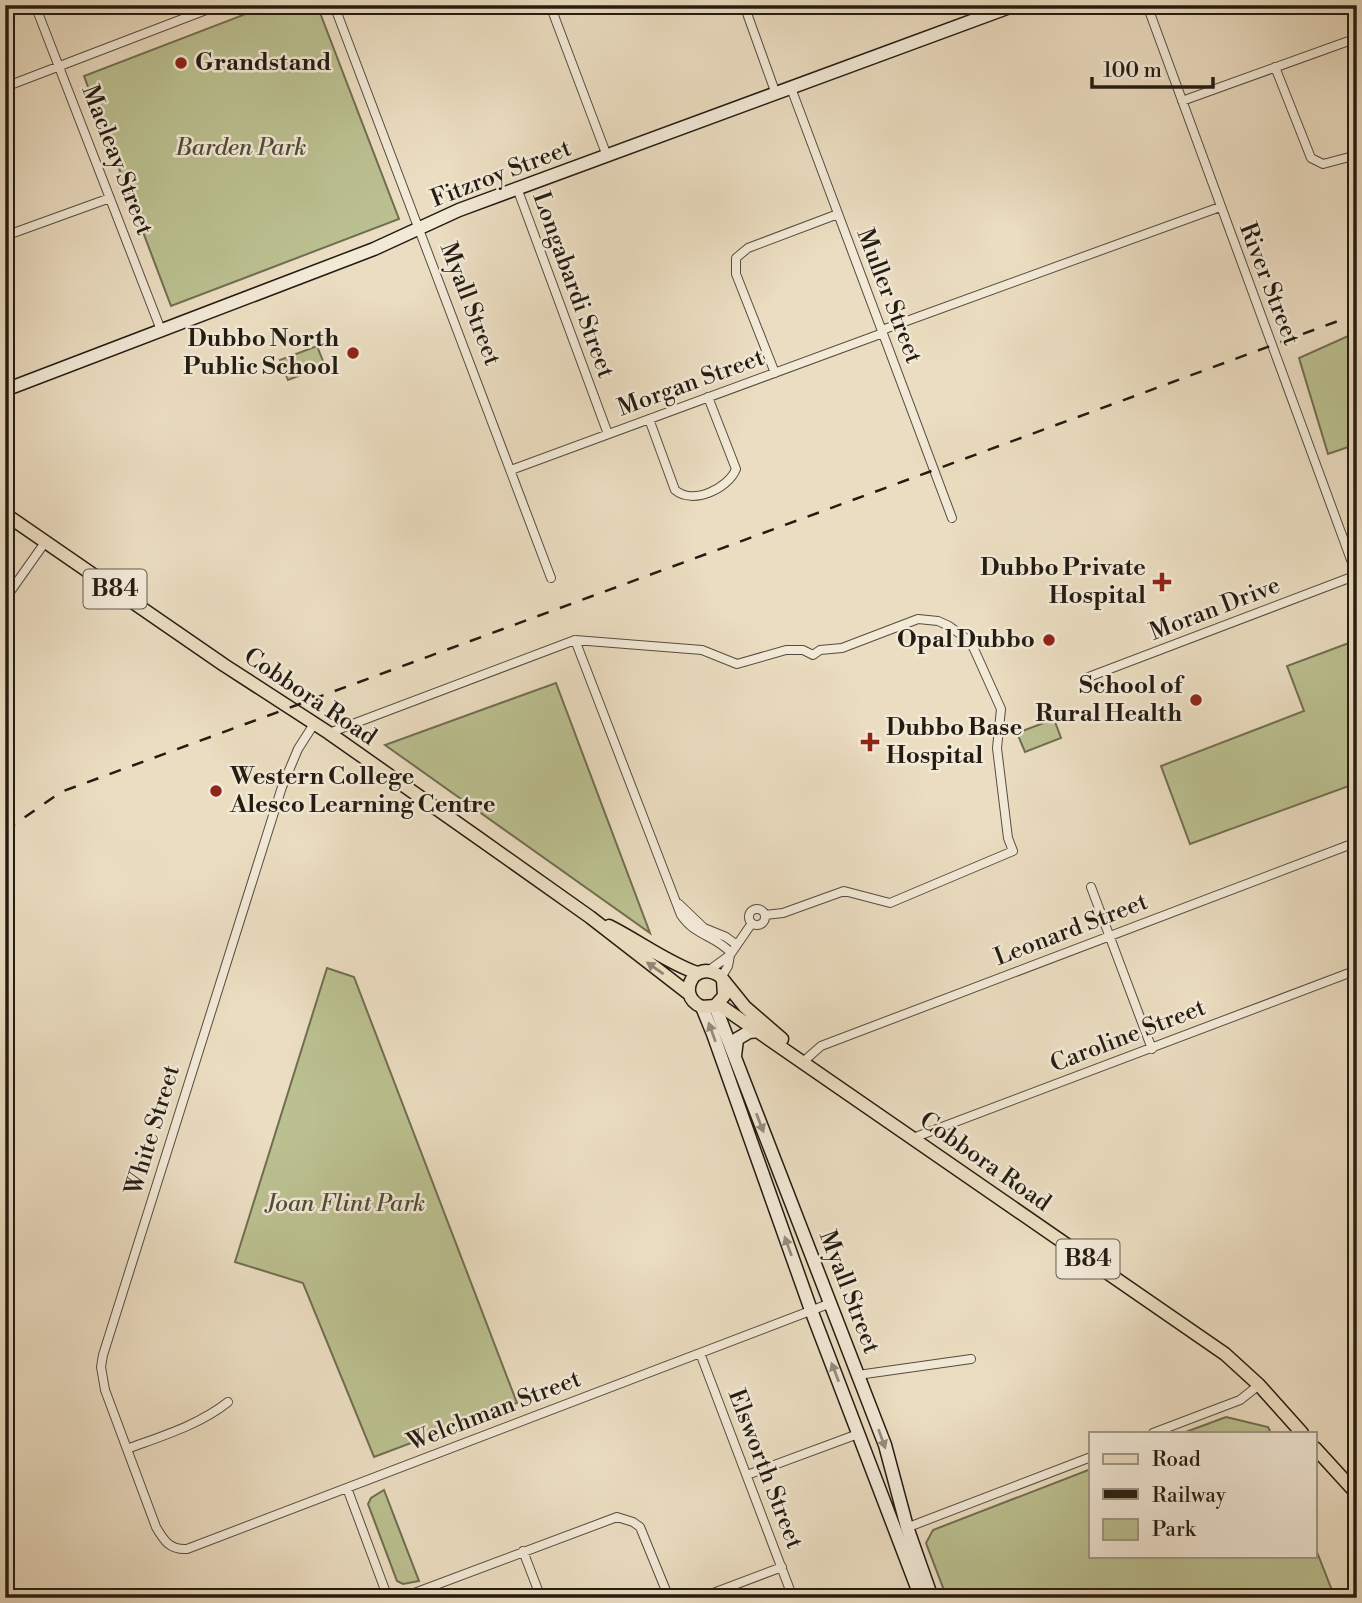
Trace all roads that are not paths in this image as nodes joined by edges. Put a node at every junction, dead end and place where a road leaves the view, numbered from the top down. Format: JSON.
{"nodes":[{"id":1,"x":35,"y":5,"type":"edge"},
{"id":2,"x":219,"y":5,"type":"edge"},
{"id":3,"x":334,"y":5,"type":"edge"},
{"id":4,"x":550,"y":5,"type":"edge"},
{"id":5,"x":744,"y":5,"type":"edge"},
{"id":6,"x":1015,"y":5,"type":"edge"},
{"id":7,"x":1147,"y":5,"type":"edge"},
{"id":8,"x":206,"y":8,"type":"edge"},
{"id":9,"x":1357,"y":37,"type":"edge"},
{"id":10,"x":60,"y":66,"type":"junction"},
{"id":11,"x":1276,"y":67,"type":"junction"},
{"id":12,"x":5,"y":87,"type":"edge"},
{"id":13,"x":791,"y":88,"type":"junction"},
{"id":14,"x":776,"y":93,"type":"junction"},
{"id":15,"x":1182,"y":101,"type":"junction"},
{"id":16,"x":1357,"y":155,"type":"edge"},
{"id":17,"x":607,"y":156,"type":"junction"},
{"id":18,"x":517,"y":188,"type":"junction"},
{"id":19,"x":110,"y":198,"type":"junction"},
{"id":20,"x":1220,"y":206,"type":"junction"},
{"id":21,"x":838,"y":214,"type":"junction"},
{"id":22,"x":419,"y":228,"type":"junction"},
{"id":23,"x":5,"y":236,"type":"edge"},
{"id":24,"x":161,"y":330,"type":"junction"},
{"id":25,"x":883,"y":332,"type":"junction"},
{"id":26,"x":775,"y":373,"type":"junction"},
{"id":27,"x":5,"y":390,"type":"edge"},
{"id":28,"x":708,"y":397,"type":"junction"},
{"id":29,"x":649,"y":419,"type":"junction"},
{"id":30,"x":608,"y":434,"type":"junction"},
{"id":31,"x":511,"y":470,"type":"junction"},
{"id":32,"x":5,"y":514,"type":"edge"},
{"id":33,"x":952,"y":518,"type":"dead end"},
{"id":34,"x":46,"y":541,"type":"junction"},
{"id":35,"x":1352,"y":552,"type":"edge"},
{"id":36,"x":1357,"y":575,"type":"edge"},
{"id":37,"x":551,"y":578,"type":"dead end"},
{"id":38,"x":5,"y":600,"type":"edge"},
{"id":39,"x":575,"y":640,"type":"junction"},
{"id":40,"x":1086,"y":678,"type":"dead end"},
{"id":41,"x":314,"y":724,"type":"junction"},
{"id":42,"x":329,"y":733,"type":"junction"},
{"id":43,"x":1357,"y":842,"type":"edge"},
{"id":44,"x":1091,"y":887,"type":"dead end"},
{"id":45,"x":676,"y":902,"type":"junction"},
{"id":46,"x":590,"y":917,"type":"junction"},
{"id":47,"x":1109,"y":937,"type":"junction"},
{"id":48,"x":737,"y":945,"type":"junction"},
{"id":49,"x":730,"y":954,"type":"junction"},
{"id":50,"x":1357,"y":970,"type":"edge"},
{"id":51,"x":703,"y":972,"type":"junction"},
{"id":52,"x":722,"y":979,"type":"junction"},
{"id":53,"x":688,"y":993,"type":"junction"},
{"id":54,"x":711,"y":1006,"type":"junction"},
{"id":55,"x":759,"y":1031,"type":"junction"},
{"id":56,"x":1152,"y":1049,"type":"junction"},
{"id":57,"x":736,"y":1059,"type":"junction"},
{"id":58,"x":804,"y":1062,"type":"junction"},
{"id":59,"x":913,"y":1138,"type":"junction"},
{"id":60,"x":831,"y":1303,"type":"junction"},
{"id":61,"x":811,"y":1310,"type":"junction"},
{"id":62,"x":700,"y":1353,"type":"junction"},
{"id":63,"x":971,"y":1359,"type":"dead end"},
{"id":64,"x":858,"y":1375,"type":"junction"},
{"id":65,"x":1259,"y":1385,"type":"junction"},
{"id":66,"x":228,"y":1402,"type":"dead end"},
{"id":67,"x":1156,"y":1432,"type":"edge"},
{"id":68,"x":1301,"y":1432,"type":"edge"},
{"id":69,"x":858,"y":1434,"type":"junction"},
{"id":70,"x":127,"y":1449,"type":"junction"},
{"id":71,"x":1316,"y":1449,"type":"edge"},
{"id":72,"x":1089,"y":1458,"type":"edge"},
{"id":73,"x":747,"y":1475,"type":"junction"},
{"id":74,"x":346,"y":1488,"type":"junction"},
{"id":75,"x":1357,"y":1494,"type":"edge"},
{"id":76,"x":902,"y":1530,"type":"junction"},
{"id":77,"x":171,"y":1547,"type":"joint"},
{"id":78,"x":523,"y":1551,"type":"junction"},
{"id":79,"x":782,"y":1567,"type":"junction"},
{"id":80,"x":388,"y":1598,"type":"edge"},
{"id":81,"x":401,"y":1598,"type":"edge"},
{"id":82,"x":541,"y":1598,"type":"edge"},
{"id":83,"x":669,"y":1598,"type":"edge"},
{"id":84,"x":700,"y":1598,"type":"edge"},
{"id":85,"x":793,"y":1598,"type":"edge"},
{"id":86,"x":921,"y":1598,"type":"edge"},
{"id":87,"x":932,"y":1598,"type":"edge"}],
"edges":[{"from":1,"to":10,"type":"street","name":"Macleay Street"},
{"from":2,"to":8,"type":"street"},
{"from":3,"to":22,"type":"street","name":"Myall Street"},
{"from":4,"to":17,"type":"street"},
{"from":5,"to":14,"type":"street"},
{"from":6,"to":13,"type":"street","name":"Fitzroy Street"},
{"from":7,"to":15,"type":"street","name":"River Street"},
{"from":8,"to":10,"type":"street"},
{"from":9,"to":11,"type":"street"},
{"from":10,"to":12,"type":"street"},
{"from":10,"to":19,"type":"street","name":"Macleay Street"},
{"from":11,"to":15,"type":"street"},
{"from":11,"to":16,"type":"street"},
{"from":13,"to":14,"type":"street","name":"Fitzroy Street"},
{"from":13,"to":21,"type":"street","name":"Muller Street"},
{"from":14,"to":17,"type":"street","name":"Fitzroy Street"},
{"from":15,"to":20,"type":"street","name":"River Street"},
{"from":17,"to":18,"type":"street","name":"Fitzroy Street"},
{"from":18,"to":22,"type":"street","name":"Fitzroy Street"},
{"from":18,"to":30,"type":"street","name":"Longabardi Street"},
{"from":19,"to":23,"type":"street"},
{"from":19,"to":24,"type":"street","name":"Macleay Street"},
{"from":20,"to":25,"type":"street","name":"Morgan Street"},
{"from":20,"to":35,"type":"street","name":"River Street"},
{"from":21,"to":25,"type":"street","name":"Muller Street"},
{"from":21,"to":26,"type":"street"},
{"from":22,"to":24,"type":"street","name":"Fitzroy Street"},
{"from":22,"to":31,"type":"street","name":"Myall Street"},
{"from":24,"to":27,"type":"street","name":"Fitzroy Street"},
{"from":25,"to":26,"type":"street","name":"Morgan Street"},
{"from":25,"to":33,"type":"street","name":"Muller Street"},
{"from":26,"to":28,"type":"street","name":"Morgan Street"},
{"from":28,"to":29,"type":"street","name":"Morgan Street"},
{"from":28,"to":29,"type":"street"},
{"from":29,"to":30,"type":"street","name":"Morgan Street"},
{"from":30,"to":31,"type":"street","name":"Morgan Street"},
{"from":31,"to":37,"type":"street","name":"Myall Street"},
{"from":32,"to":34,"type":"main road","name":"Cobbora Road","number":"B84"},
{"from":34,"to":38,"type":"street"},
{"from":34,"to":41,"type":"main road","name":"Cobbora Road","number":"B84"},
{"from":35,"to":36,"type":"street","name":"River Street"},
{"from":36,"to":40,"type":"street","name":"Moran Drive"},
{"from":39,"to":42,"type":"street"},
{"from":39,"to":45,"type":"street"},
{"from":39,"to":48,"type":"street"},
{"from":41,"to":42,"type":"main road","name":"Cobbora Road","number":"B84"},
{"from":41,"to":70,"type":"street","name":"White Street"},
{"from":42,"to":46,"type":"main road","name":"Cobbora Road","number":"B84"},
{"from":43,"to":47,"type":"street","name":"Leonard Street"},
{"from":44,"to":47,"type":"street"},
{"from":45,"to":48,"type":"street"},
{"from":45,"to":49,"type":"street"},
{"from":46,"to":51,"type":"main road","name":"Cobbora Road","number":"B84"},
{"from":53,"to":46,"type":"main road","name":"Cobbora Road","number":"B84","one_way":true},
{"from":47,"to":56,"type":"street"},
{"from":47,"to":58,"type":"street","name":"Leonard Street"},
{"from":48,"to":49,"type":"street"},
{"from":49,"to":51,"type":"street"},
{"from":49,"to":52,"type":"street"},
{"from":50,"to":56,"type":"street","name":"Caroline Street"},
{"from":51,"to":52,"type":"main road","number":"B84"},
{"from":51,"to":53,"type":"main road"},
{"from":52,"to":54,"type":"main road"},
{"from":52,"to":58,"type":"main road","name":"Cobbora Road","number":"B84"},
{"from":53,"to":54,"type":"main road","number":"B84"},
{"from":54,"to":55,"type":"main road","name":"Cobbora Road","number":"B84"},
{"from":54,"to":57,"type":"street","name":"Myall Street"},
{"from":61,"to":54,"type":"street","name":"Myall Street","one_way":true},
{"from":55,"to":57,"type":"street"},
{"from":55,"to":58,"type":"main road","name":"Cobbora Road","number":"B84"},
{"from":56,"to":59,"type":"street","name":"Caroline Street"},
{"from":57,"to":60,"type":"street","name":"Myall Street","one_way":true},
{"from":58,"to":59,"type":"main road","name":"Cobbora Road","number":"B84"},
{"from":59,"to":65,"type":"main road","name":"Cobbora Road","number":"B84"},
{"from":60,"to":61,"type":"street","name":"Welchman Street"},
{"from":60,"to":64,"type":"street","name":"Myall Street"},
{"from":61,"to":62,"type":"street","name":"Welchman Street"},
{"from":69,"to":61,"type":"street","name":"Myall Street","one_way":true},
{"from":62,"to":73,"type":"street","name":"Elsworth Street"},
{"from":62,"to":74,"type":"street","name":"Welchman Street"},
{"from":63,"to":64,"type":"street"},
{"from":64,"to":76,"type":"street","name":"Myall Street","one_way":true},
{"from":65,"to":67,"type":"street"},
{"from":65,"to":68,"type":"main road","name":"Cobbora Road","number":"B84"},
{"from":66,"to":70,"type":"street"},
{"from":69,"to":73,"type":"street"},
{"from":69,"to":76,"type":"street","name":"Myall Street"},
{"from":70,"to":77,"type":"street","name":"White Street"},
{"from":71,"to":75,"type":"main road"},
{"from":72,"to":76,"type":"street"},
{"from":73,"to":79,"type":"street","name":"Elsworth Street"},
{"from":74,"to":77,"type":"street","name":"Welchman Street"},
{"from":74,"to":80,"type":"street"},
{"from":76,"to":86,"type":"street","name":"Myall Street"},
{"from":76,"to":87,"type":"street","name":"Myall Street"},
{"from":78,"to":81,"type":"street"},
{"from":78,"to":82,"type":"street"},
{"from":78,"to":83,"type":"street"},
{"from":79,"to":84,"type":"street"},
{"from":79,"to":85,"type":"street","name":"Elsworth Street"}]}
